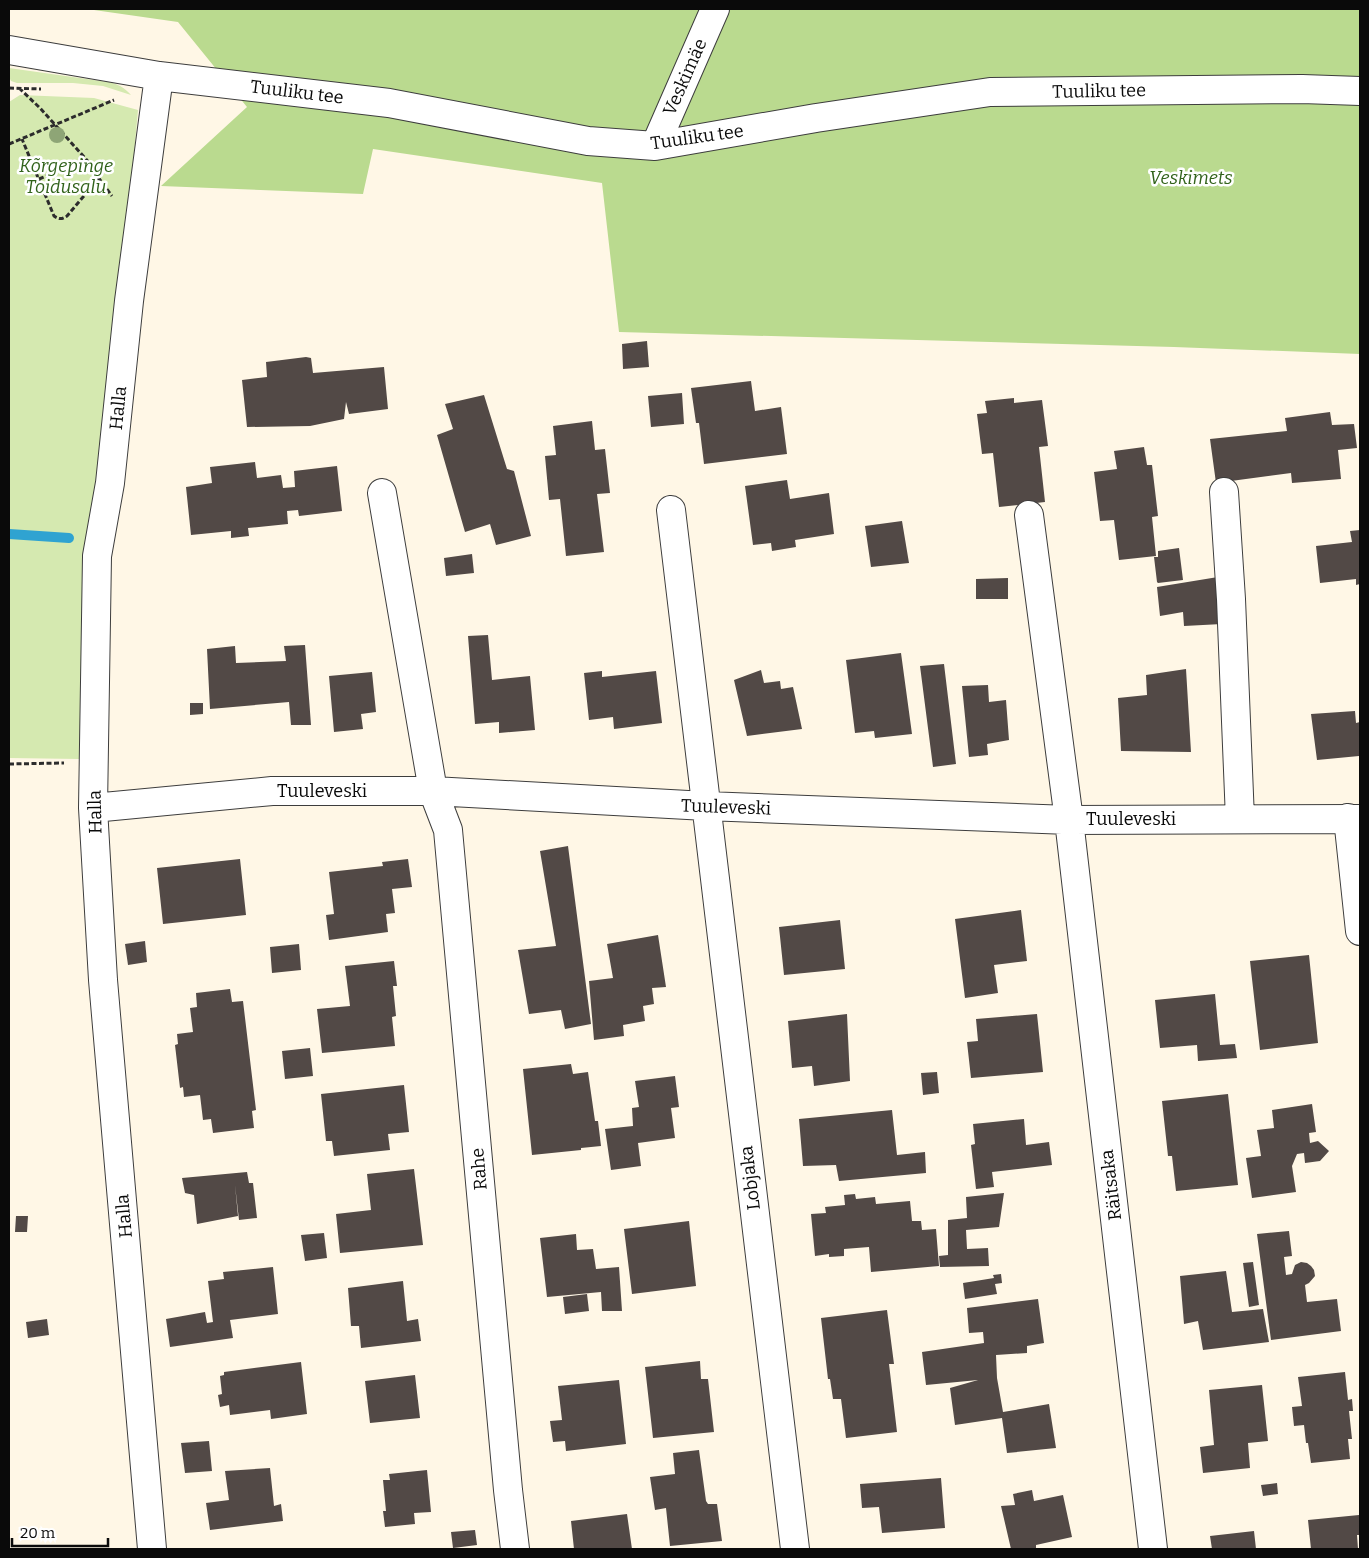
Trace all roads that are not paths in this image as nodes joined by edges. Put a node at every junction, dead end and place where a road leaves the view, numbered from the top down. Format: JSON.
{"nodes":[{"id":1,"x":715,"y":9,"type":"edge"},
{"id":2,"x":9,"y":50,"type":"edge"},
{"id":3,"x":159,"y":76,"type":"junction"},
{"id":4,"x":1360,"y":91,"type":"edge"},
{"id":5,"x":655,"y":146,"type":"junction"},
{"id":6,"x":1224,"y":492,"type":"dead end"},
{"id":7,"x":382,"y":493,"type":"dead end"},
{"id":8,"x":672,"y":510,"type":"dead end"},
{"id":9,"x":1029,"y":515,"type":"dead end"},
{"id":10,"x":434,"y":791,"type":"junction"},
{"id":11,"x":706,"y":806,"type":"junction"},
{"id":12,"x":94,"y":808,"type":"junction"},
{"id":13,"x":1240,"y":818,"type":"junction"},
{"id":14,"x":1354,"y":818,"type":"edge"},
{"id":15,"x":1069,"y":820,"type":"junction"},
{"id":16,"x":1360,"y":931,"type":"edge"},
{"id":17,"x":152,"y":1549,"type":"edge"},
{"id":18,"x":515,"y":1549,"type":"edge"},
{"id":19,"x":795,"y":1549,"type":"edge"},
{"id":20,"x":1153,"y":1549,"type":"edge"}],
"edges":[{"from":1,"to":5,"type":"street","name":"Veskimäe"},
{"from":2,"to":3,"type":"street","name":"Tuuliku tee"},
{"from":3,"to":5,"type":"street","name":"Tuuliku tee"},
{"from":3,"to":12,"type":"street","name":"Halla"},
{"from":4,"to":5,"type":"street","name":"Tuuliku tee"},
{"from":6,"to":13,"type":"street"},
{"from":7,"to":10,"type":"street","name":"Rahe"},
{"from":8,"to":11,"type":"street","name":"Lobjaka"},
{"from":9,"to":15,"type":"street","name":"Räitsaka"},
{"from":10,"to":11,"type":"street","name":"Tuuleveski"},
{"from":10,"to":12,"type":"street","name":"Tuuleveski"},
{"from":10,"to":18,"type":"street","name":"Rahe"},
{"from":11,"to":15,"type":"street","name":"Tuuleveski"},
{"from":11,"to":19,"type":"street","name":"Lobjaka"},
{"from":12,"to":17,"type":"street","name":"Halla"},
{"from":13,"to":14,"type":"street","name":"Tuuleveski"},
{"from":13,"to":15,"type":"street","name":"Tuuleveski"},
{"from":14,"to":16,"type":"street"},
{"from":15,"to":20,"type":"street","name":"Räitsaka"}]}
